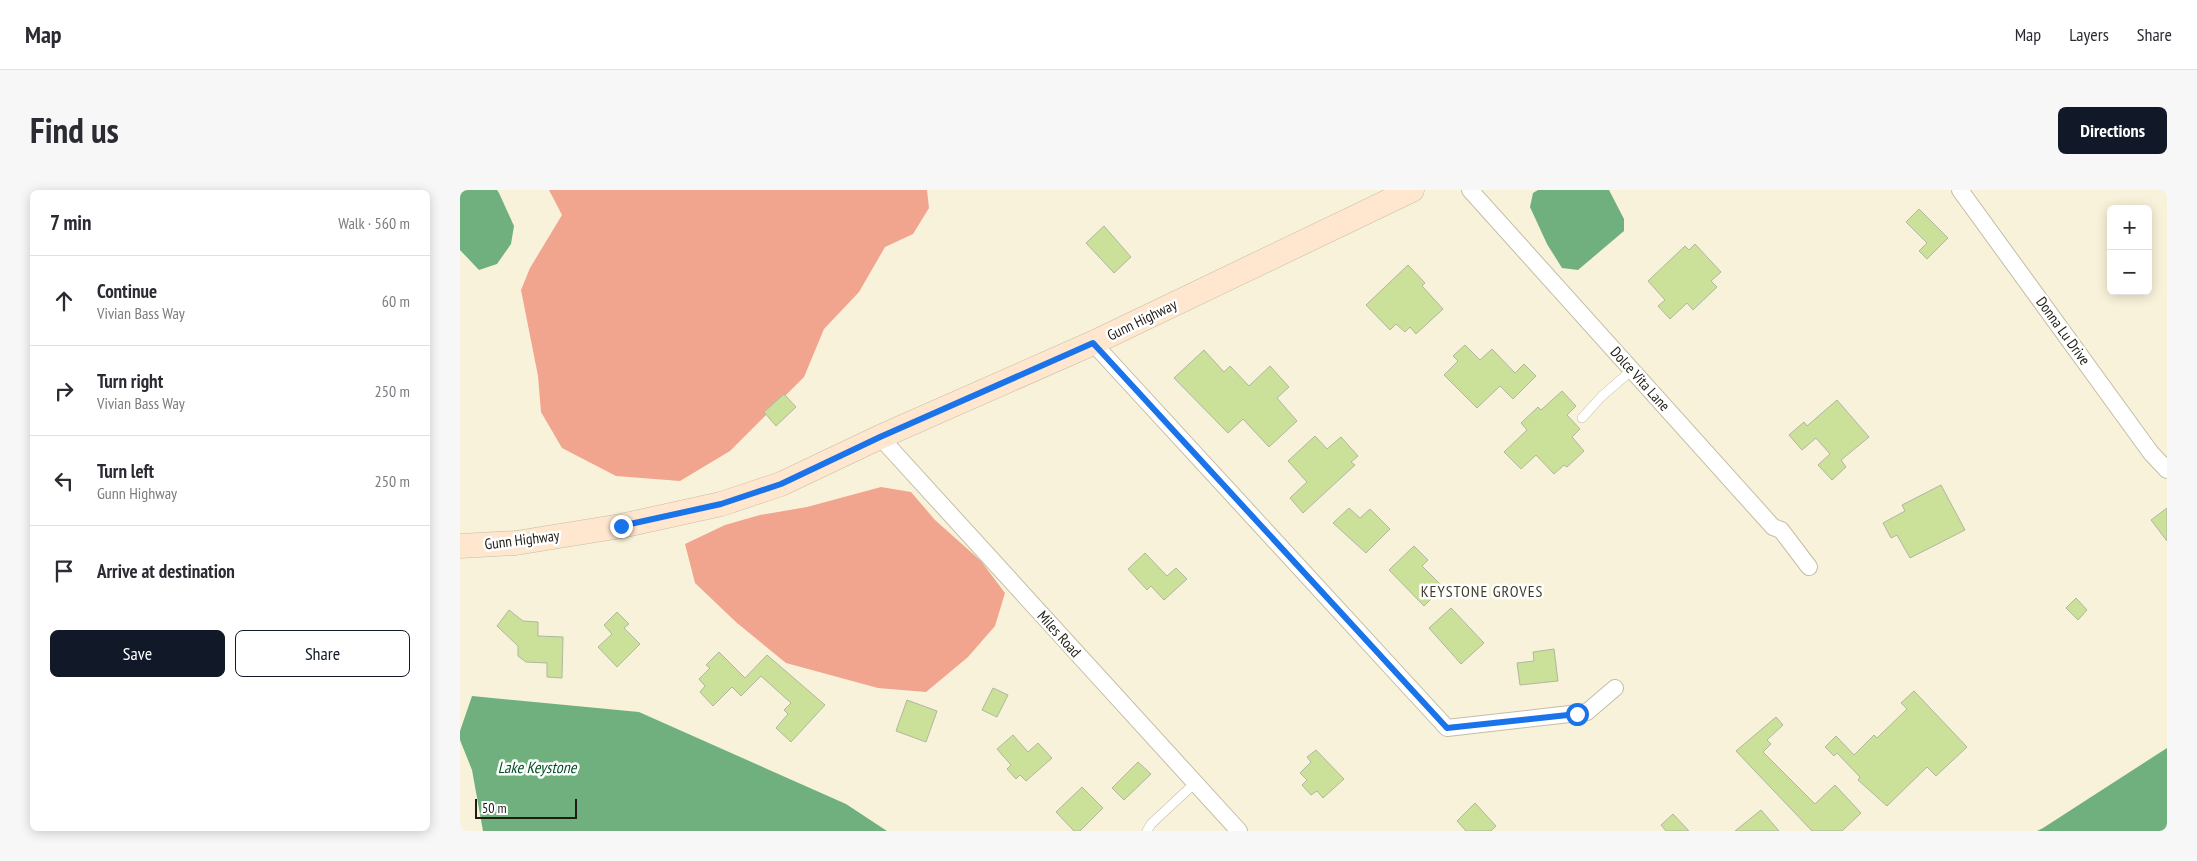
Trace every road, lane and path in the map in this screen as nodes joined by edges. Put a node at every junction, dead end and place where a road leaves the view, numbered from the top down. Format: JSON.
{"nodes":[{"id":1,"x":1412,"y":190,"type":"edge"},
{"id":2,"x":1470,"y":190,"type":"edge"},
{"id":3,"x":1960,"y":190,"type":"edge"},
{"id":4,"x":1093,"y":343,"type":"junction"},
{"id":5,"x":1632,"y":370,"type":"junction"},
{"id":6,"x":1582,"y":418,"type":"dead end"},
{"id":7,"x":880,"y":437,"type":"junction"},
{"id":8,"x":2167,"y":470,"type":"edge"},
{"id":9,"x":583,"y":532,"type":"junction"},
{"id":10,"x":460,"y":534,"type":"edge"},
{"id":11,"x":460,"y":546,"type":"edge"},
{"id":12,"x":1809,"y":567,"type":"dead end"},
{"id":13,"x":1615,"y":688,"type":"dead end"},
{"id":14,"x":1195,"y":783,"type":"junction"},
{"id":15,"x":1147,"y":831,"type":"edge"},
{"id":16,"x":1238,"y":831,"type":"edge"}],
"edges":[{"from":1,"to":4,"type":"main road","name":"Gunn Highway"},
{"from":2,"to":5,"type":"street","name":"Dolce Vita Lane"},
{"from":3,"to":8,"type":"street","name":"Donna Lu Drive"},
{"from":4,"to":7,"type":"main road","name":"Gunn Highway"},
{"from":4,"to":13,"type":"street"},
{"from":5,"to":6,"type":"lane"},
{"from":5,"to":12,"type":"street","name":"Dolce Vita Lane"},
{"from":7,"to":9,"type":"main road","name":"Gunn Highway"},
{"from":7,"to":14,"type":"street","name":"Miles Road"},
{"from":9,"to":10,"type":"main road","name":"Gunn Highway"},
{"from":9,"to":11,"type":"main road","name":"Gunn Highway"},
{"from":14,"to":15,"type":"lane"},
{"from":14,"to":16,"type":"street","name":"Miles Road"}]}
